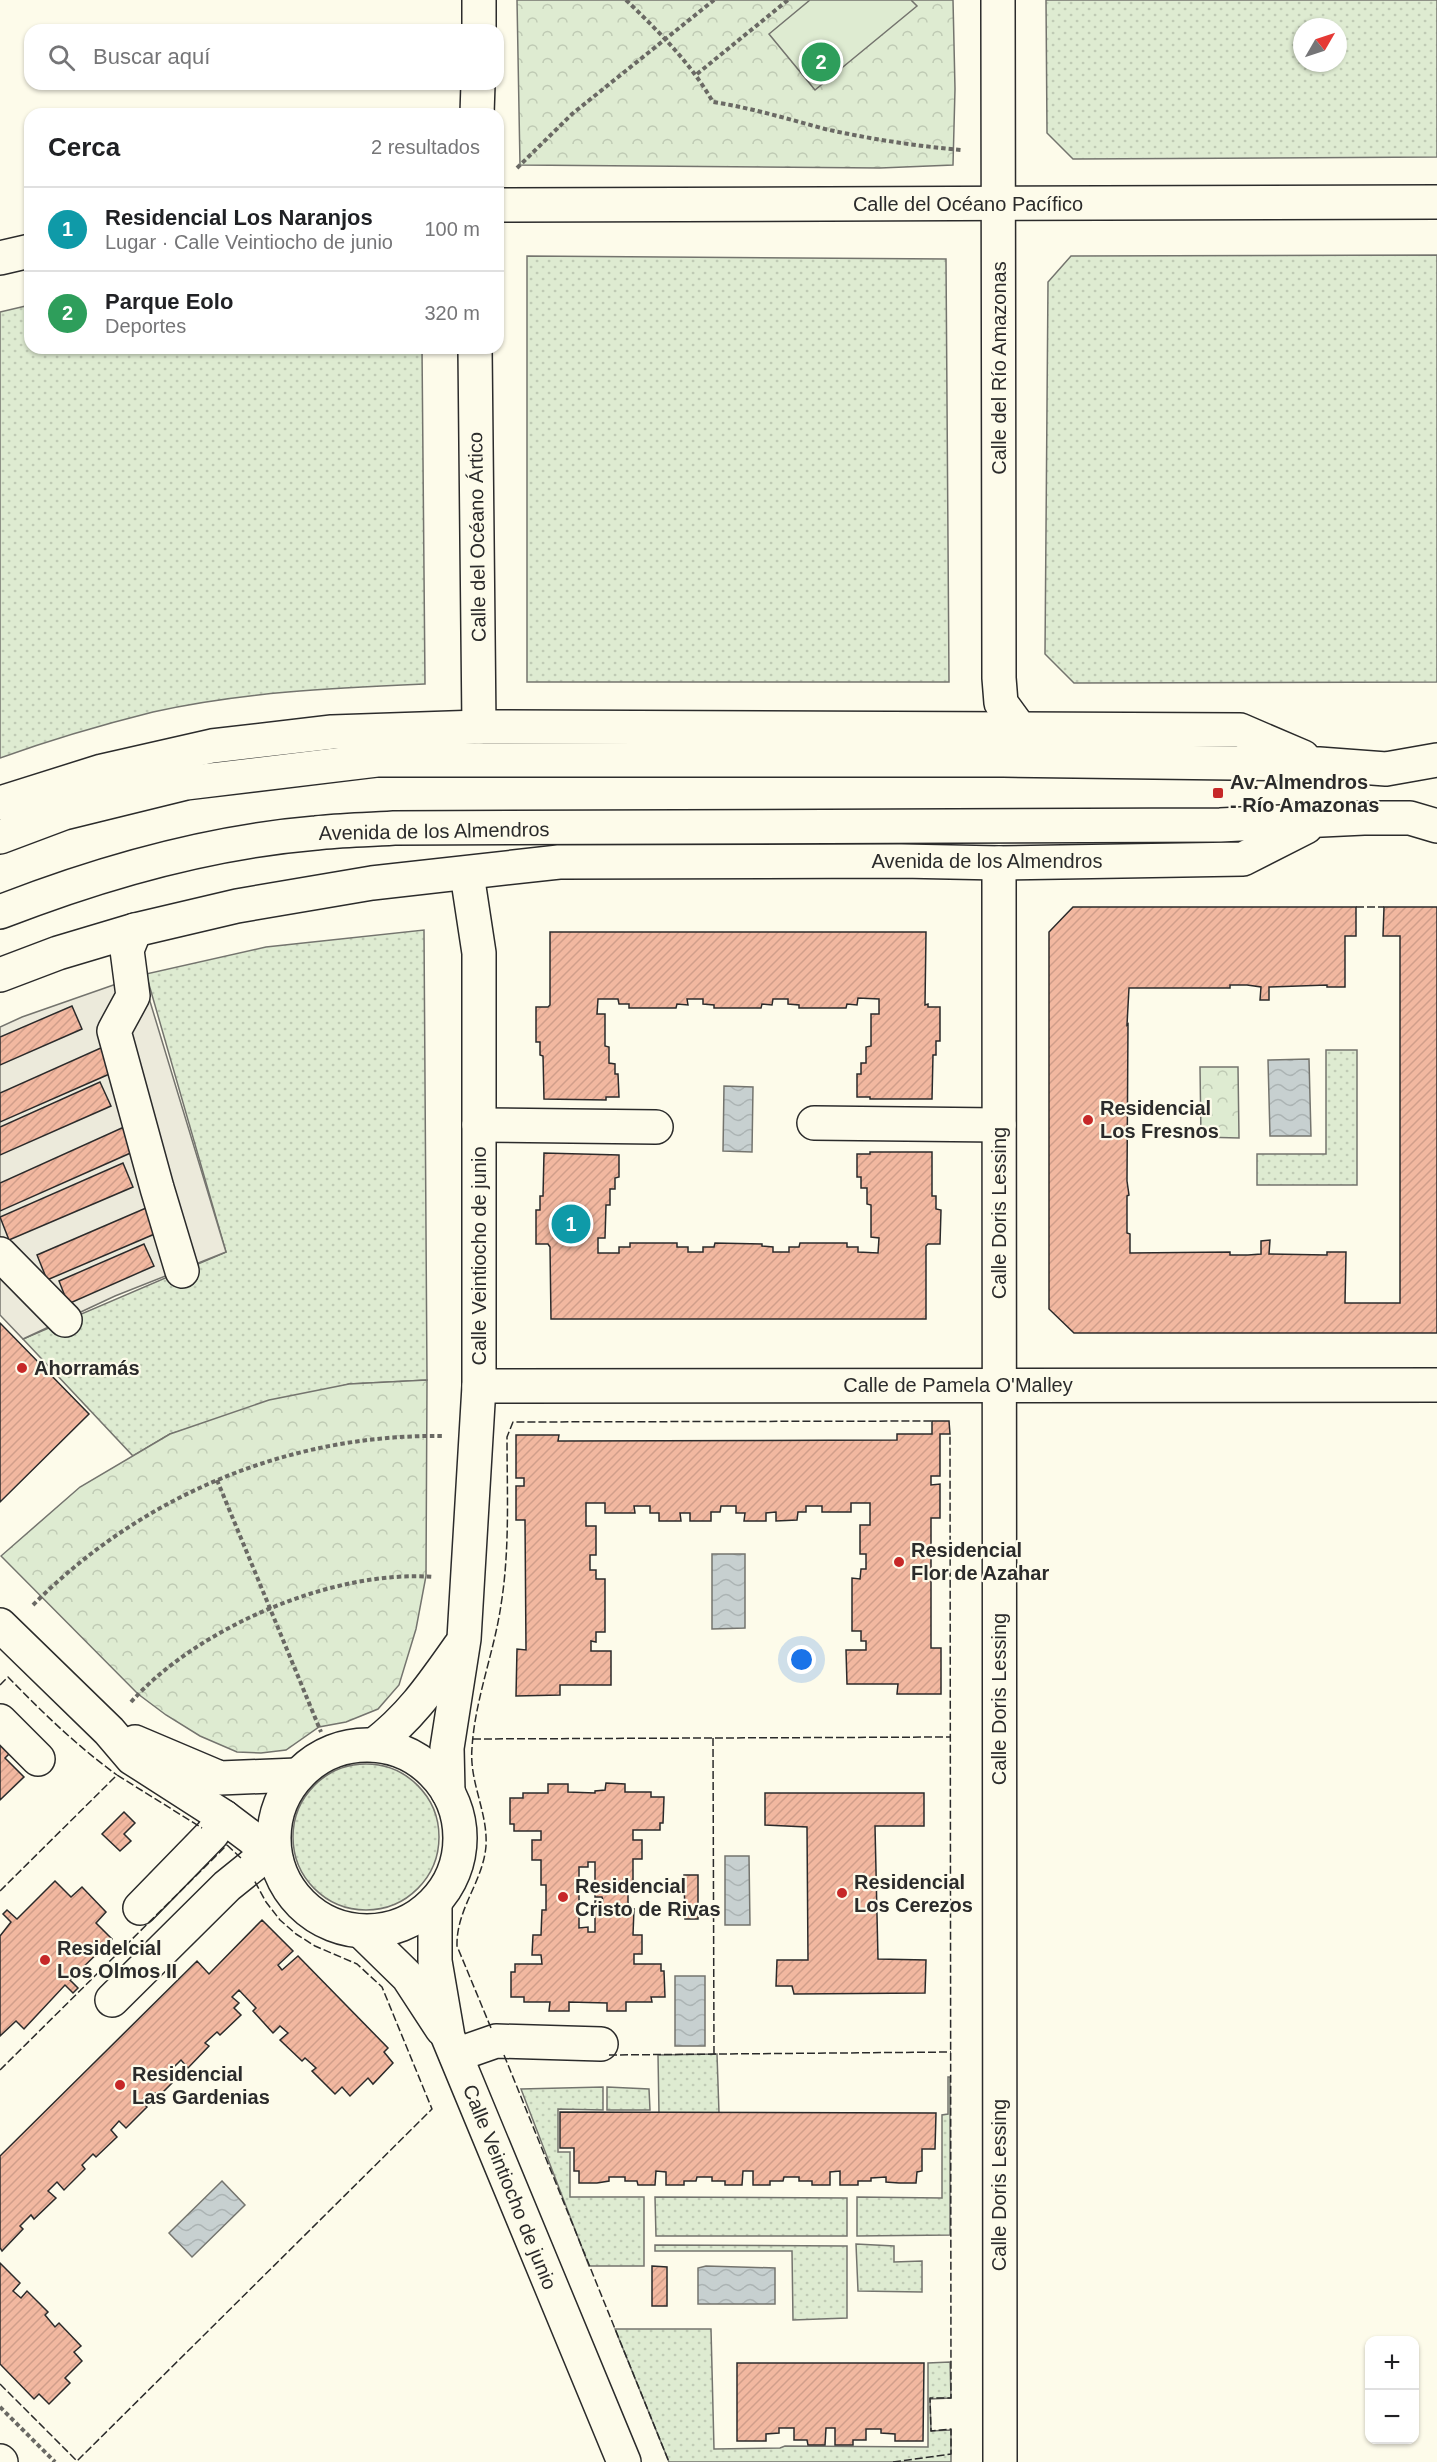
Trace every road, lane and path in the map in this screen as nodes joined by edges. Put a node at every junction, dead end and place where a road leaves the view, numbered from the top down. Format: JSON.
{"nodes":[{"id":1,"x":479,"y":0,"type":"edge"},
{"id":2,"x":626,"y":0,"type":"edge"},
{"id":3,"x":714,"y":0,"type":"edge"},
{"id":4,"x":788,"y":0,"type":"edge"},
{"id":5,"x":998,"y":0,"type":"edge"},
{"id":6,"x":479,"y":24,"type":"edge"},
{"id":7,"x":667,"y":39,"type":"junction"},
{"id":8,"x":697,"y":74,"type":"junction"},
{"id":9,"x":478,"y":90,"type":"edge"},
{"id":10,"x":477,"y":108,"type":"edge"},
{"id":11,"x":961,"y":150,"type":"dead end"},
{"id":12,"x":517,"y":168,"type":"dead end"},
{"id":13,"x":1437,"y":202,"type":"edge"},
{"id":14,"x":999,"y":203,"type":"junction"},
{"id":15,"x":504,"y":205,"type":"edge"},
{"id":16,"x":24,"y":252,"type":"edge"},
{"id":17,"x":0,"y":258,"type":"edge"},
{"id":18,"x":475,"y":354,"type":"edge"},
{"id":19,"x":479,"y":727,"type":"junction"},
{"id":20,"x":669,"y":728,"type":"junction"},
{"id":21,"x":1020,"y":729,"type":"junction"},
{"id":22,"x":318,"y":733,"type":"junction"},
{"id":23,"x":723,"y":759,"type":"junction"},
{"id":24,"x":1437,"y":760,"type":"edge"},
{"id":25,"x":1319,"y":764,"type":"junction"},
{"id":26,"x":280,"y":772,"type":"junction"},
{"id":27,"x":76,"y":779,"type":"junction"},
{"id":28,"x":128,"y":797,"type":"junction"},
{"id":29,"x":0,"y":803,"type":"edge"},
{"id":30,"x":1316,"y":822,"type":"junction"},
{"id":31,"x":1437,"y":826,"type":"edge"},
{"id":32,"x":699,"y":828,"type":"junction"},
{"id":33,"x":0,"y":837,"type":"edge"},
{"id":34,"x":649,"y":861,"type":"junction"},
{"id":35,"x":999,"y":863,"type":"junction"},
{"id":36,"x":467,"y":874,"type":"junction"},
{"id":37,"x":0,"y":912,"type":"edge"},
{"id":38,"x":135,"y":930,"type":"junction"},
{"id":39,"x":0,"y":975,"type":"edge"},
{"id":40,"x":814,"y":1123,"type":"dead end"},
{"id":41,"x":478,"y":1125,"type":"junction"},
{"id":42,"x":999,"y":1125,"type":"junction"},
{"id":43,"x":656,"y":1127,"type":"dead end"},
{"id":44,"x":0,"y":1254,"type":"edge"},
{"id":45,"x":182,"y":1270,"type":"dead end"},
{"id":46,"x":65,"y":1320,"type":"dead end"},
{"id":47,"x":999,"y":1385,"type":"junction"},
{"id":48,"x":1437,"y":1385,"type":"edge"},
{"id":49,"x":479,"y":1386,"type":"junction"},
{"id":50,"x":443,"y":1436,"type":"dead end"},
{"id":51,"x":217,"y":1480,"type":"junction"},
{"id":52,"x":441,"y":1577,"type":"dead end"},
{"id":53,"x":33,"y":1605,"type":"dead end"},
{"id":54,"x":271,"y":1608,"type":"junction"},
{"id":55,"x":0,"y":1625,"type":"edge"},
{"id":56,"x":464,"y":1639,"type":"junction"},
{"id":57,"x":131,"y":1702,"type":"dead end"},
{"id":58,"x":0,"y":1721,"type":"edge"},
{"id":59,"x":109,"y":1731,"type":"junction"},
{"id":60,"x":321,"y":1732,"type":"dead end"},
{"id":61,"x":374,"y":1745,"type":"junction"},
{"id":62,"x":38,"y":1759,"type":"dead end"},
{"id":63,"x":297,"y":1775,"type":"junction"},
{"id":64,"x":448,"y":1792,"type":"junction"},
{"id":65,"x":224,"y":1817,"type":"junction"},
{"id":66,"x":272,"y":1857,"type":"junction"},
{"id":67,"x":435,"y":1903,"type":"junction"},
{"id":68,"x":140,"y":1908,"type":"dead end"},
{"id":69,"x":362,"y":1932,"type":"junction"},
{"id":70,"x":112,"y":2000,"type":"dead end"},
{"id":71,"x":601,"y":2044,"type":"dead end"},
{"id":72,"x":452,"y":2046,"type":"junction"},
{"id":73,"x":0,"y":2407,"type":"edge"},
{"id":74,"x":55,"y":2462,"type":"edge"},
{"id":75,"x":624,"y":2462,"type":"edge"},
{"id":76,"x":1000,"y":2462,"type":"edge"}],
"edges":[{"from":1,"to":6,"type":"street"},
{"from":2,"to":7,"type":"path"},
{"from":3,"to":7,"type":"path"},
{"from":4,"to":8,"type":"path"},
{"from":5,"to":14,"type":"street","name":"Calle del Río Amazonas"},
{"from":7,"to":8,"type":"path"},
{"from":7,"to":12,"type":"path"},
{"from":8,"to":11,"type":"path"},
{"from":9,"to":10,"type":"street"},
{"from":13,"to":14,"type":"street","name":"Calle del Océano Pacífico"},
{"from":14,"to":15,"type":"street","name":"Calle del Océano Pacífico"},
{"from":14,"to":21,"type":"street","name":"Calle del Río Amazonas"},
{"from":16,"to":17,"type":"street"},
{"from":18,"to":19,"type":"street","name":"Calle del Océano Ártico"},
{"from":19,"to":20,"type":"street"},
{"from":19,"to":22,"type":"street"},
{"from":20,"to":21,"type":"street"},
{"from":20,"to":23,"type":"street"},
{"from":21,"to":25,"type":"street"},
{"from":22,"to":26,"type":"street"},
{"from":22,"to":27,"type":"street"},
{"from":23,"to":25,"type":"street"},
{"from":23,"to":26,"type":"street"},
{"from":24,"to":25,"type":"street"},
{"from":26,"to":28,"type":"street"},
{"from":27,"to":28,"type":"street"},
{"from":27,"to":29,"type":"street"},
{"from":28,"to":33,"type":"street"},
{"from":30,"to":31,"type":"street","name":"Avenida de los Almendros"},
{"from":30,"to":32,"type":"street","name":"Avenida de los Almendros"},
{"from":30,"to":35,"type":"street","name":"Avenida de los Almendros"},
{"from":32,"to":34,"type":"street"},
{"from":32,"to":37,"type":"street","name":"Avenida de los Almendros"},
{"from":34,"to":35,"type":"street","name":"Avenida de los Almendros"},
{"from":34,"to":36,"type":"street","name":"Avenida de los Almendros"},
{"from":35,"to":42,"type":"street","name":"Calle Doris Lessing"},
{"from":36,"to":38,"type":"street","name":"Avenida de los Almendros"},
{"from":36,"to":41,"type":"street","name":"Calle Veintiocho de junio"},
{"from":38,"to":39,"type":"street","name":"Avenida de los Almendros"},
{"from":38,"to":45,"type":"street"},
{"from":40,"to":42,"type":"street"},
{"from":41,"to":43,"type":"street"},
{"from":41,"to":49,"type":"street","name":"Calle Veintiocho de junio"},
{"from":42,"to":47,"type":"street","name":"Calle Doris Lessing"},
{"from":44,"to":46,"type":"street"},
{"from":47,"to":48,"type":"street","name":"Calle de Pamela O'Malley"},
{"from":47,"to":49,"type":"street","name":"Calle de Pamela O'Malley"},
{"from":47,"to":76,"type":"street","name":"Calle Doris Lessing"},
{"from":49,"to":56,"type":"street","name":"Calle Veintiocho de junio"},
{"from":50,"to":51,"type":"path"},
{"from":51,"to":53,"type":"path"},
{"from":51,"to":54,"type":"path"},
{"from":52,"to":54,"type":"path"},
{"from":54,"to":57,"type":"path"},
{"from":54,"to":60,"type":"path"},
{"from":55,"to":59,"type":"street"},
{"from":56,"to":61,"type":"street"},
{"from":56,"to":64,"type":"street","name":"Calle Veintiocho de junio"},
{"from":58,"to":62,"type":"street"},
{"from":59,"to":63,"type":"street"},
{"from":59,"to":65,"type":"street"},
{"from":61,"to":63,"type":"street"},
{"from":61,"to":64,"type":"street"},
{"from":63,"to":66,"type":"street"},
{"from":64,"to":67,"type":"street"},
{"from":65,"to":66,"type":"street"},
{"from":65,"to":68,"type":"street"},
{"from":66,"to":69,"type":"street"},
{"from":66,"to":70,"type":"street"},
{"from":67,"to":69,"type":"street"},
{"from":67,"to":72,"type":"street","name":"Calle Veintiocho de junio"},
{"from":69,"to":72,"type":"street"},
{"from":71,"to":72,"type":"street"},
{"from":72,"to":75,"type":"street","name":"Calle Veintiocho de junio"},
{"from":73,"to":74,"type":"path"}]}
